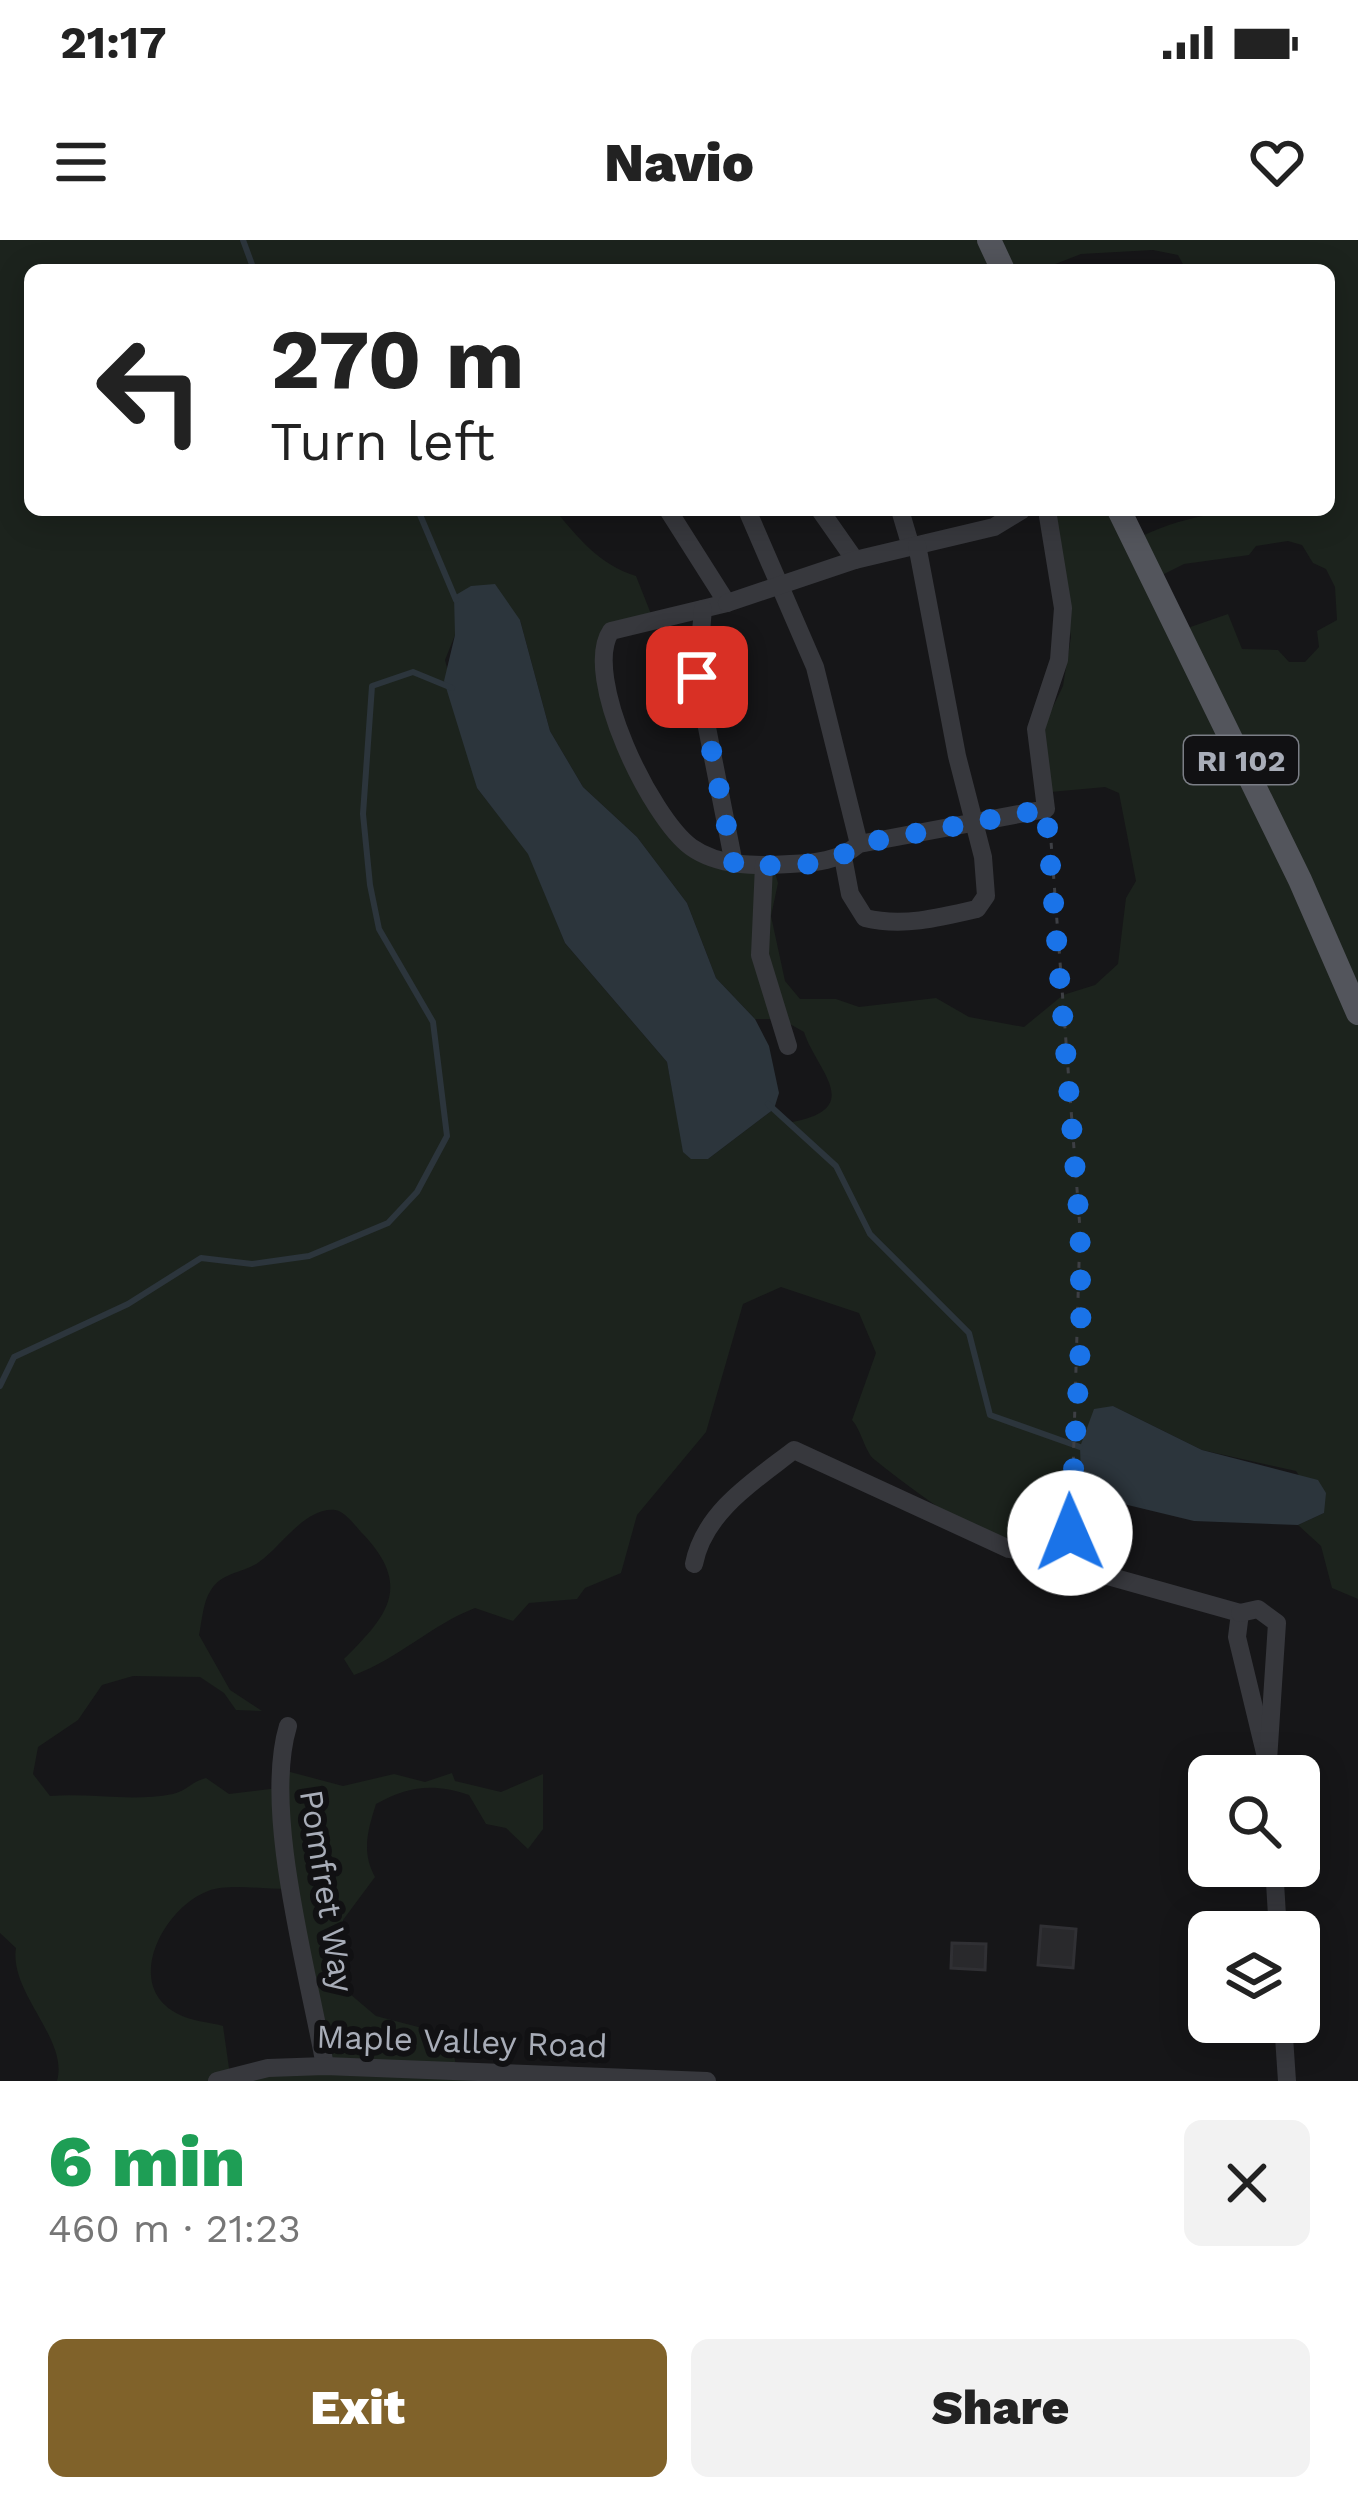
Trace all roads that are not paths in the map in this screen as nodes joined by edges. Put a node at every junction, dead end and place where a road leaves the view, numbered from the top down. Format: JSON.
{"nodes":[{"id":1,"x":672,"y":516,"type":"edge"},
{"id":2,"x":750,"y":516,"type":"edge"},
{"id":3,"x":823,"y":516,"type":"edge"},
{"id":4,"x":902,"y":516,"type":"edge"},
{"id":5,"x":1012,"y":516,"type":"edge"},
{"id":6,"x":1048,"y":516,"type":"edge"},
{"id":7,"x":1121,"y":516,"type":"edge"},
{"id":8,"x":914,"y":546,"type":"junction"},
{"id":9,"x":855,"y":560,"type":"junction"},
{"id":10,"x":783,"y":585,"type":"junction"},
{"id":11,"x":727,"y":603,"type":"junction"},
{"id":12,"x":703,"y":608,"type":"junction"},
{"id":13,"x":975,"y":820,"type":"junction"},
{"id":14,"x":851,"y":851,"type":"junction"},
{"id":15,"x":734,"y":864,"type":"junction"},
{"id":16,"x":764,"y":865,"type":"junction"},
{"id":17,"x":1358,"y":1013,"type":"edge"},
{"id":18,"x":788,"y":1046,"type":"dead end"},
{"id":19,"x":694,"y":1564,"type":"dead end"},
{"id":20,"x":1240,"y":1613,"type":"junction"},
{"id":21,"x":287,"y":1726,"type":"dead end"},
{"id":22,"x":1265,"y":1754,"type":"joint"},
{"id":23,"x":1284,"y":2043,"type":"edge"},
{"id":24,"x":325,"y":2066,"type":"junction"},
{"id":25,"x":218,"y":2081,"type":"edge"},
{"id":26,"x":707,"y":2081,"type":"edge"},
{"id":27,"x":1287,"y":2081,"type":"edge"}],
"edges":[{"from":1,"to":11,"type":"street"},
{"from":2,"to":10,"type":"street"},
{"from":3,"to":9,"type":"street"},
{"from":4,"to":8,"type":"street"},
{"from":5,"to":8,"type":"street"},
{"from":6,"to":13,"type":"street"},
{"from":7,"to":17,"type":"main road","number":"RI 102"},
{"from":8,"to":9,"type":"street"},
{"from":8,"to":13,"type":"street"},
{"from":9,"to":10,"type":"street"},
{"from":10,"to":11,"type":"street"},
{"from":10,"to":14,"type":"street"},
{"from":11,"to":12,"type":"street"},
{"from":12,"to":15,"type":"street"},
{"from":12,"to":15,"type":"street"},
{"from":13,"to":14,"type":"street"},
{"from":13,"to":14,"type":"street"},
{"from":14,"to":16,"type":"street"},
{"from":15,"to":16,"type":"street"},
{"from":16,"to":18,"type":"street"},
{"from":19,"to":20,"type":"street"},
{"from":20,"to":22,"type":"street"},
{"from":20,"to":22,"type":"street"},
{"from":21,"to":24,"type":"street","name":"Pomfret Way"},
{"from":23,"to":27,"type":"street"},
{"from":24,"to":25,"type":"street","name":"Maple Valley Road"},
{"from":24,"to":26,"type":"street","name":"Maple Valley Road"}]}
